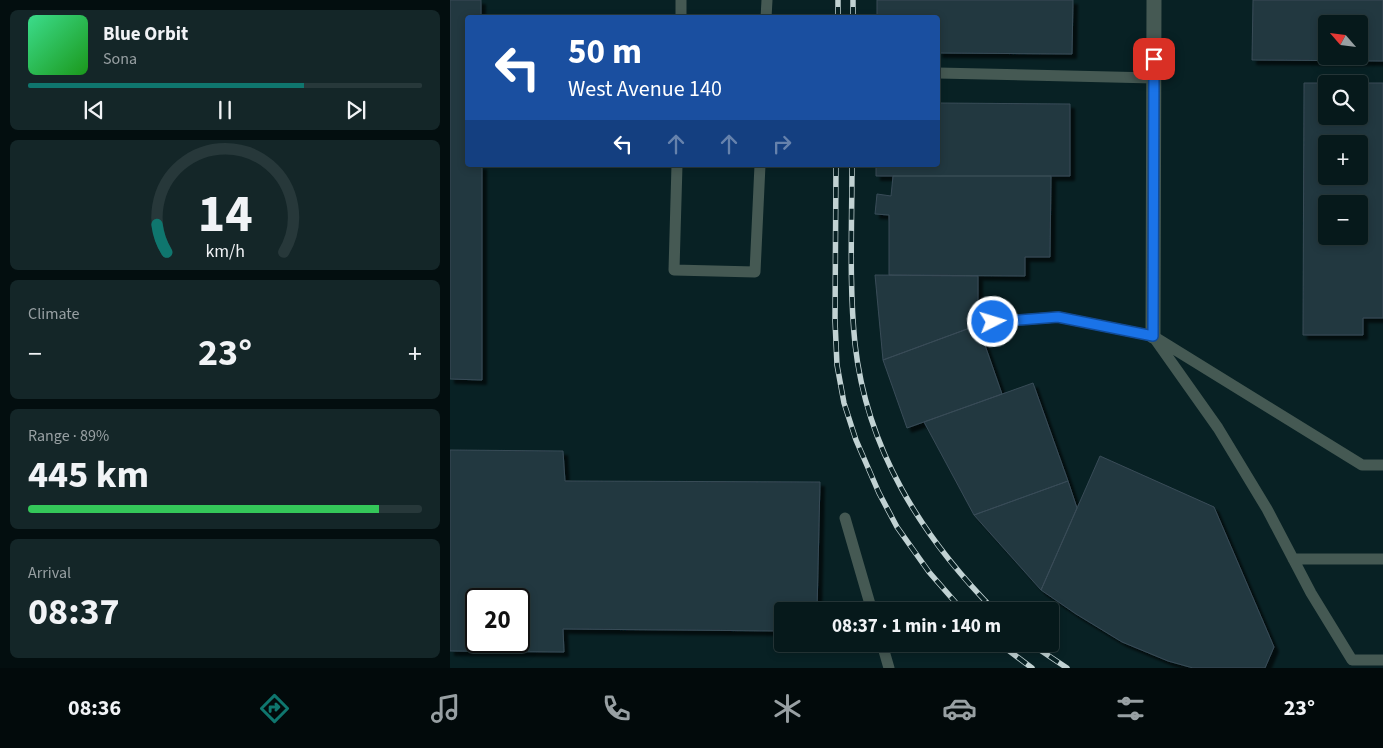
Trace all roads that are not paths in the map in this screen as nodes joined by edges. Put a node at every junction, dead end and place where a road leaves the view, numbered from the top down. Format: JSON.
{"nodes":[{"id":1,"x":681,"y":0,"type":"edge"},
{"id":2,"x":767,"y":0,"type":"edge"},
{"id":3,"x":1154,"y":0,"type":"edge"},
{"id":4,"x":681,"y":15,"type":"edge"},
{"id":5,"x":766,"y":15,"type":"edge"},
{"id":6,"x":940,"y":73,"type":"edge"},
{"id":7,"x":1154,"y":78,"type":"junction"},
{"id":8,"x":677,"y":167,"type":"edge"},
{"id":9,"x":760,"y":167,"type":"edge"},
{"id":10,"x":993,"y":322,"type":"dead end"},
{"id":11,"x":1153,"y":336,"type":"junction"},
{"id":12,"x":1383,"y":465,"type":"edge"},
{"id":13,"x":845,"y":518,"type":"dead end"},
{"id":14,"x":1293,"y":559,"type":"junction"},
{"id":15,"x":1383,"y":559,"type":"edge"},
{"id":16,"x":869,"y":602,"type":"edge"},
{"id":17,"x":884,"y":652,"type":"edge"},
{"id":18,"x":1383,"y":660,"type":"edge"},
{"id":19,"x":889,"y":668,"type":"edge"}],
"edges":[{"from":1,"to":4,"type":"lane"},
{"from":2,"to":5,"type":"lane"},
{"from":3,"to":7,"type":"street"},
{"from":6,"to":7,"type":"lane"},
{"from":7,"to":11,"type":"street"},
{"from":8,"to":9,"type":"lane"},
{"from":10,"to":11,"type":"lane"},
{"from":11,"to":12,"type":"lane"},
{"from":11,"to":14,"type":"lane"},
{"from":13,"to":16,"type":"lane"},
{"from":14,"to":15,"type":"lane"},
{"from":14,"to":18,"type":"lane"},
{"from":17,"to":19,"type":"lane"}]}
